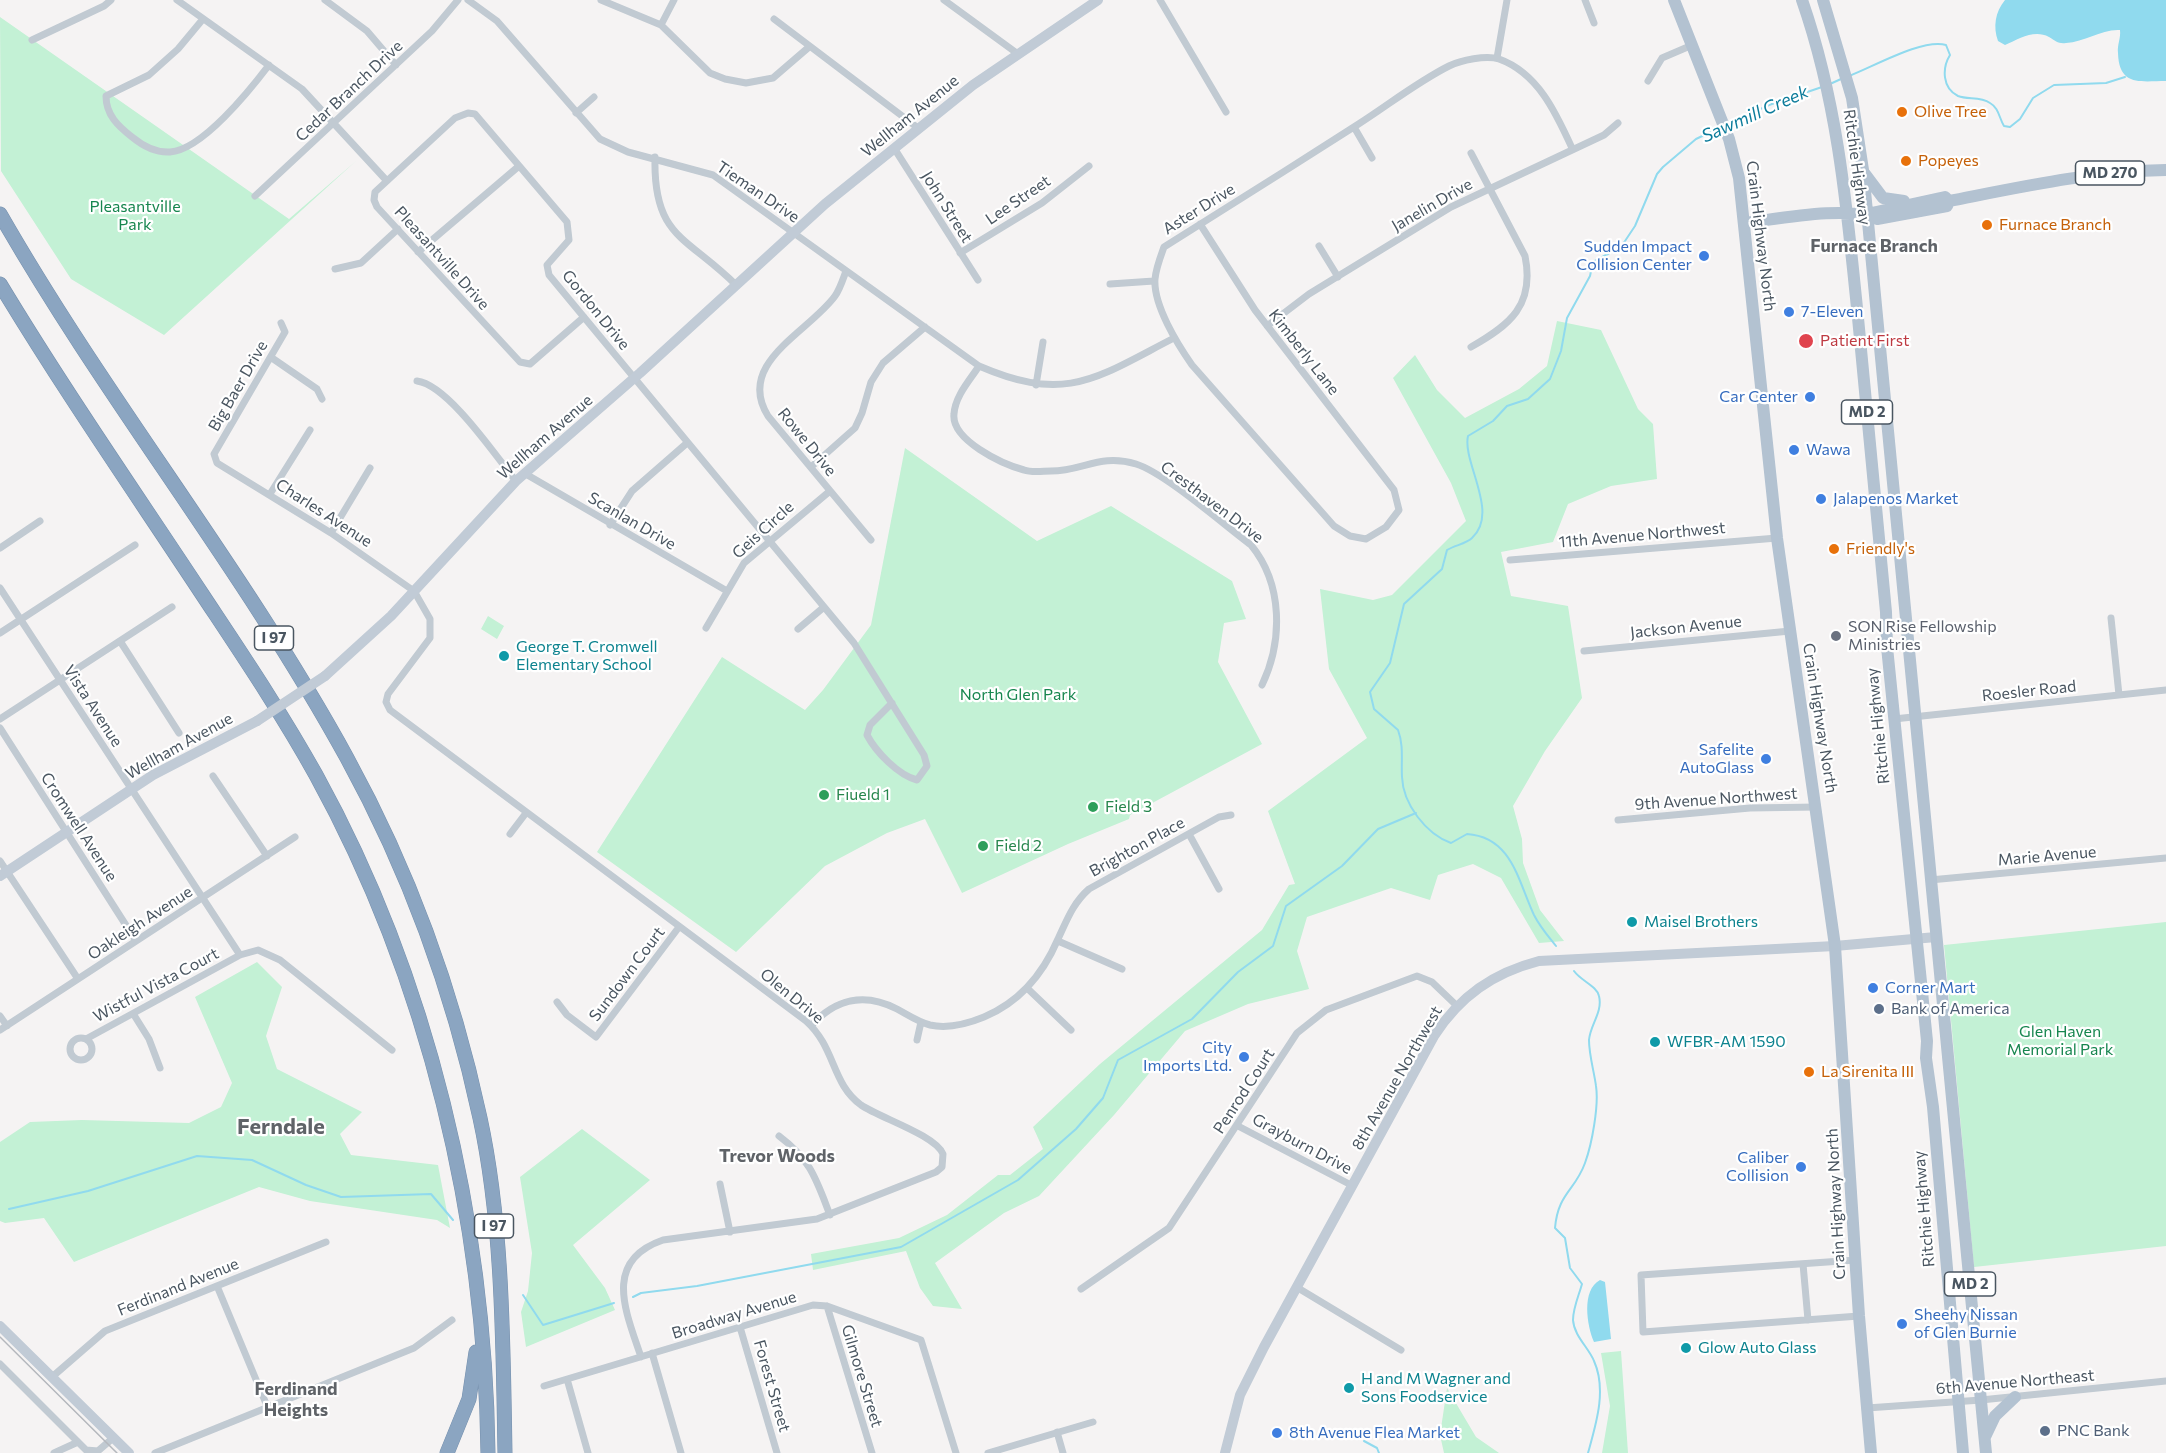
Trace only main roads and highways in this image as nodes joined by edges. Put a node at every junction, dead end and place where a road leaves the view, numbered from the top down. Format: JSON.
{"nodes":[{"id":1,"x":1674,"y":0,"type":"edge"},
{"id":2,"x":1802,"y":0,"type":"edge"},
{"id":3,"x":1822,"y":0,"type":"edge"},
{"id":4,"x":1863,"y":170,"type":"junction"},
{"id":5,"x":2166,"y":170,"type":"edge"},
{"id":6,"x":1930,"y":200,"type":"junction"},
{"id":7,"x":1949,"y":201,"type":"junction"},
{"id":8,"x":1848,"y":212,"type":"junction"},
{"id":9,"x":0,"y":214,"type":"edge"},
{"id":10,"x":1867,"y":214,"type":"junction"},
{"id":11,"x":1744,"y":223,"type":"junction"},
{"id":12,"x":0,"y":284,"type":"edge"},
{"id":13,"x":476,"y":1278,"type":"junction"},
{"id":14,"x":503,"y":1356,"type":"junction"},
{"id":15,"x":2015,"y":1396,"type":"road end"},
{"id":16,"x":1984,"y":1438,"type":"junction"},
{"id":17,"x":447,"y":1453,"type":"edge"},
{"id":18,"x":488,"y":1453,"type":"edge"},
{"id":19,"x":505,"y":1453,"type":"edge"},
{"id":20,"x":513,"y":1453,"type":"edge"},
{"id":21,"x":1871,"y":1453,"type":"edge"},
{"id":22,"x":1963,"y":1453,"type":"edge"},
{"id":23,"x":1986,"y":1453,"type":"edge"}],
"edges":[{"from":1,"to":11,"type":"main road","name":"Crain Highway North"},
{"from":2,"to":8,"type":"main road","name":"Ritchie Highway","number":"MD 2"},
{"from":3,"to":4,"type":"main road","name":"Ritchie Highway","number":"MD 2"},
{"from":4,"to":6,"type":"main road"},
{"from":4,"to":10,"type":"main road","name":"Ritchie Highway","number":"MD 2"},
{"from":5,"to":7,"type":"main road","number":"MD 270"},
{"from":6,"to":7,"type":"main road","number":"MD 270"},
{"from":6,"to":10,"type":"main road","number":"MD 270"},
{"from":7,"to":10,"type":"main road","number":"MD 270"},
{"from":8,"to":10,"type":"main road","number":"MD 270"},
{"from":8,"to":11,"type":"main road","number":"MD 270"},
{"from":8,"to":22,"type":"main road","name":"Ritchie Highway","number":"MD 2"},
{"from":9,"to":14,"type":"highway","number":"I 97"},
{"from":10,"to":16,"type":"main road","name":"Ritchie Highway","number":"MD 2"},
{"from":11,"to":21,"type":"main road","name":"Crain Highway North"},
{"from":12,"to":13,"type":"highway","number":"I 97"},
{"from":13,"to":17,"type":"highway"},
{"from":13,"to":18,"type":"highway","number":"I 97"},
{"from":14,"to":19,"type":"highway","number":"I 97"},
{"from":14,"to":20,"type":"highway"},
{"from":15,"to":16,"type":"main road"},
{"from":16,"to":23,"type":"main road","name":"Ritchie Highway","number":"MD 2"}]}
